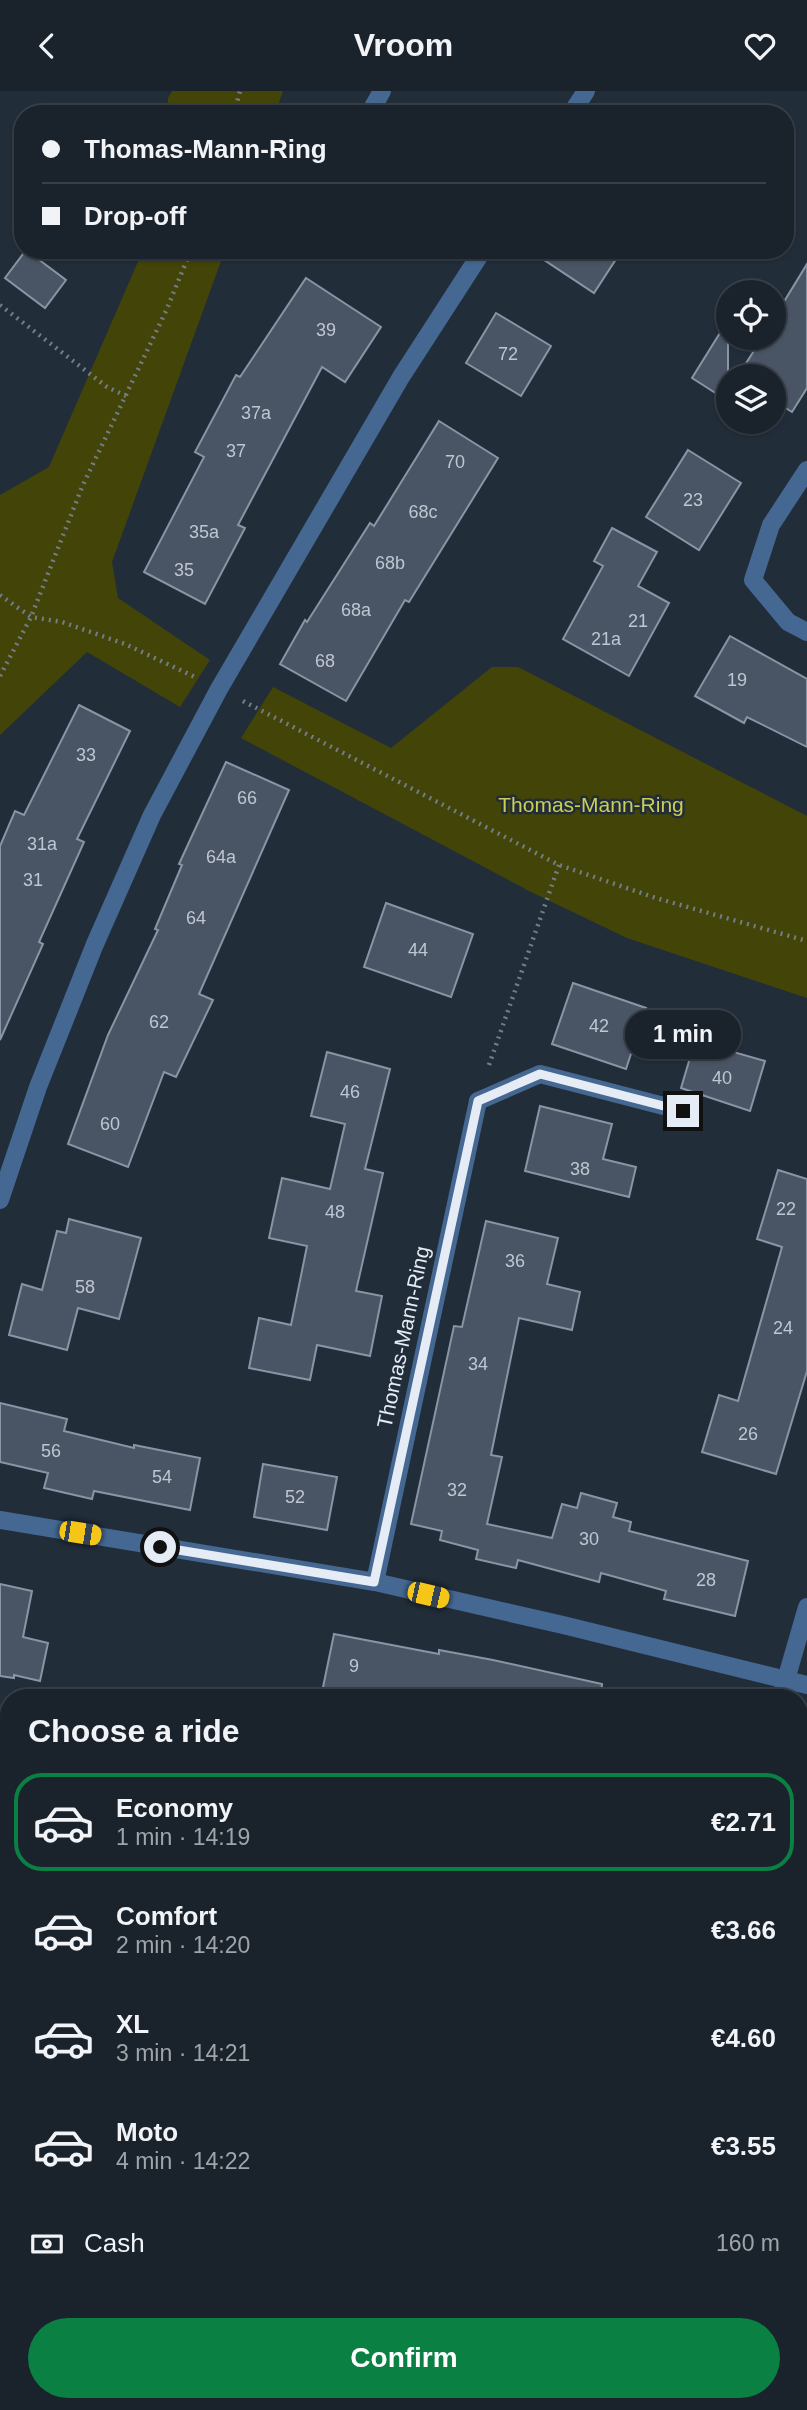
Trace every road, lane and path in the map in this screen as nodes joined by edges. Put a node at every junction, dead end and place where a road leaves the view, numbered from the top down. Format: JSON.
{"nodes":[{"id":1,"x":187,"y":259,"type":"edge"},
{"id":2,"x":477,"y":259,"type":"edge"},
{"id":3,"x":0,"y":305,"type":"edge"},
{"id":4,"x":126,"y":396,"type":"junction"},
{"id":5,"x":807,"y":470,"type":"edge"},
{"id":6,"x":0,"y":595,"type":"edge"},
{"id":7,"x":31,"y":617,"type":"junction"},
{"id":8,"x":807,"y":632,"type":"edge"},
{"id":9,"x":0,"y":676,"type":"edge"},
{"id":10,"x":219,"y":689,"type":"junction"},
{"id":11,"x":559,"y":865,"type":"junction"},
{"id":12,"x":807,"y":941,"type":"edge"},
{"id":13,"x":478,"y":1101,"type":"junction"},
{"id":14,"x":683,"y":1111,"type":"dead end"},
{"id":15,"x":0,"y":1200,"type":"edge"},
{"id":16,"x":0,"y":1520,"type":"edge"},
{"id":17,"x":374,"y":1582,"type":"junction"},
{"id":18,"x":807,"y":1607,"type":"edge"},
{"id":19,"x":787,"y":1679,"type":"junction"},
{"id":20,"x":807,"y":1685,"type":"edge"},
{"id":21,"x":784,"y":1689,"type":"edge"}],
"edges":[{"from":1,"to":4,"type":"path"},
{"from":2,"to":10,"type":"street"},
{"from":3,"to":4,"type":"path"},
{"from":4,"to":7,"type":"path"},
{"from":5,"to":8,"type":"street"},
{"from":6,"to":7,"type":"path"},
{"from":7,"to":9,"type":"path"},
{"from":7,"to":10,"type":"path"},
{"from":10,"to":11,"type":"path"},
{"from":10,"to":15,"type":"street"},
{"from":11,"to":12,"type":"path"},
{"from":11,"to":13,"type":"path"},
{"from":13,"to":14,"type":"street"},
{"from":13,"to":17,"type":"street","name":"Thomas-Mann-Ring"},
{"from":16,"to":17,"type":"street"},
{"from":17,"to":19,"type":"street"},
{"from":18,"to":19,"type":"street"},
{"from":19,"to":20,"type":"street"},
{"from":19,"to":21,"type":"street"}]}
